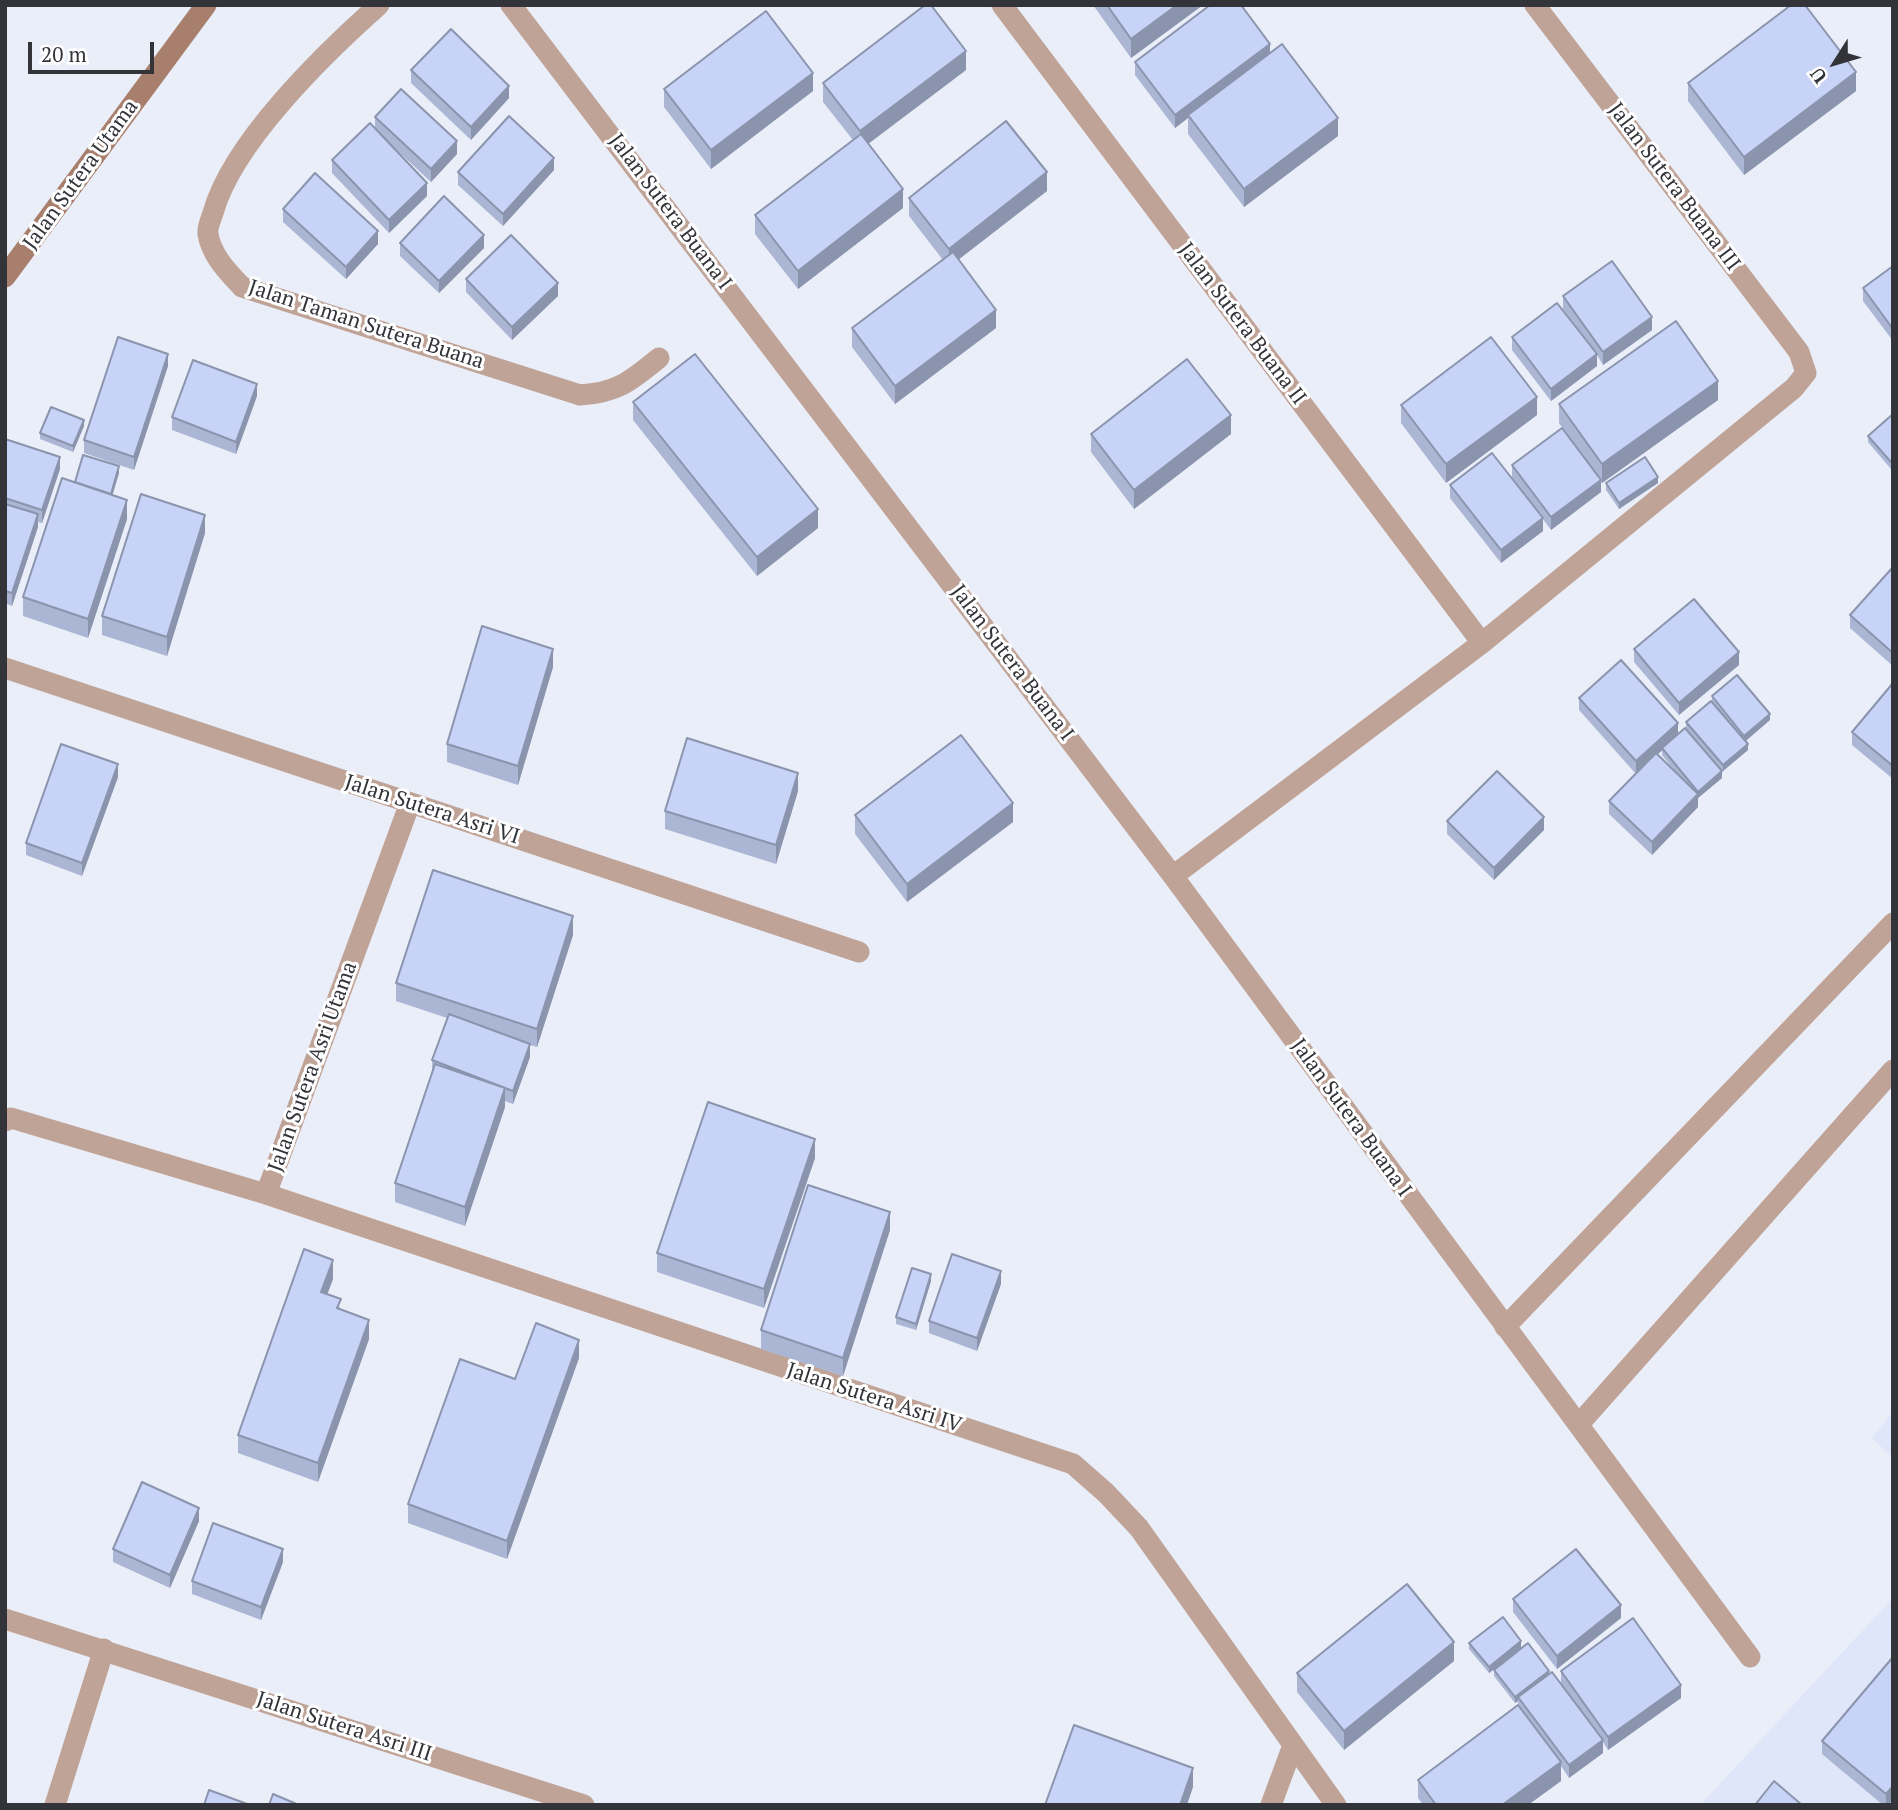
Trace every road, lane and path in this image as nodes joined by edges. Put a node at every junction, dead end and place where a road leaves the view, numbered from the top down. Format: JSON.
{"nodes":[{"id":1,"x":206,"y":5,"type":"edge"},
{"id":2,"x":379,"y":5,"type":"edge"},
{"id":3,"x":512,"y":5,"type":"edge"},
{"id":4,"x":1002,"y":5,"type":"edge"},
{"id":5,"x":1535,"y":5,"type":"edge"},
{"id":6,"x":5,"y":276,"type":"edge"},
{"id":7,"x":659,"y":358,"type":"dead end"},
{"id":8,"x":1482,"y":643,"type":"junction"},
{"id":9,"x":5,"y":668,"type":"edge"},
{"id":10,"x":410,"y":803,"type":"junction"},
{"id":11,"x":1173,"y":876,"type":"junction"},
{"id":12,"x":1893,"y":923,"type":"edge"},
{"id":13,"x":859,"y":952,"type":"dead end"},
{"id":14,"x":1893,"y":1070,"type":"edge"},
{"id":15,"x":5,"y":1121,"type":"edge"},
{"id":16,"x":266,"y":1194,"type":"junction"},
{"id":17,"x":1505,"y":1327,"type":"junction"},
{"id":18,"x":1580,"y":1423,"type":"junction"},
{"id":19,"x":5,"y":1619,"type":"edge"},
{"id":20,"x":104,"y":1649,"type":"junction"},
{"id":21,"x":1750,"y":1657,"type":"dead end"},
{"id":22,"x":1293,"y":1748,"type":"junction"},
{"id":23,"x":55,"y":1805,"type":"edge"},
{"id":24,"x":584,"y":1805,"type":"edge"},
{"id":25,"x":1271,"y":1805,"type":"edge"},
{"id":26,"x":1336,"y":1805,"type":"edge"}],
"edges":[{"from":1,"to":6,"type":"street","name":"Jalan Sutera Utama"},
{"from":2,"to":7,"type":"street","name":"Jalan Taman Sutera Buana"},
{"from":3,"to":11,"type":"street","name":"Jalan Sutera Buana I"},
{"from":4,"to":8,"type":"street","name":"Jalan Sutera Buana II"},
{"from":5,"to":8,"type":"street","name":"Jalan Sutera Buana III"},
{"from":8,"to":11,"type":"street"},
{"from":9,"to":10,"type":"street","name":"Jalan Sutera Asri VI"},
{"from":10,"to":13,"type":"street","name":"Jalan Sutera Asri VI"},
{"from":10,"to":16,"type":"street","name":"Jalan Sutera Asri Utama"},
{"from":11,"to":17,"type":"street","name":"Jalan Sutera Buana I"},
{"from":12,"to":17,"type":"street"},
{"from":14,"to":18,"type":"street"},
{"from":15,"to":16,"type":"street","name":"Jalan Sutera Asri Utama"},
{"from":16,"to":22,"type":"street","name":"Jalan Sutera Asri IV"},
{"from":17,"to":18,"type":"street","name":"Jalan Sutera Buana I"},
{"from":18,"to":21,"type":"street","name":"Jalan Sutera Buana I"},
{"from":19,"to":20,"type":"street"},
{"from":20,"to":23,"type":"street"},
{"from":20,"to":24,"type":"street","name":"Jalan Sutera Asri III"},
{"from":22,"to":25,"type":"street"},
{"from":22,"to":26,"type":"street","name":"Jalan Sutera Asri IV"}]}
